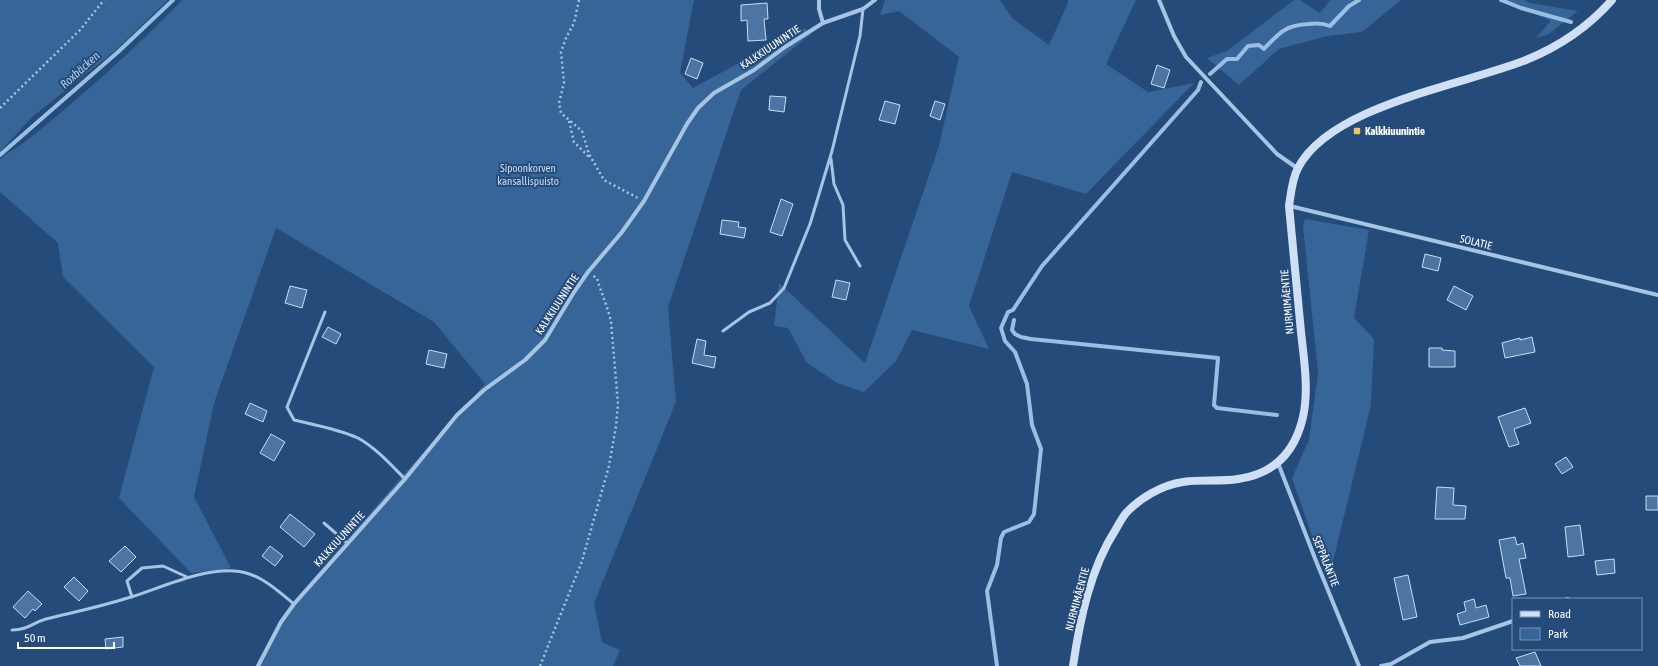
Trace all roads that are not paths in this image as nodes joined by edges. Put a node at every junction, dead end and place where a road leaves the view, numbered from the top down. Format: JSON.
{"nodes":[{"id":1,"x":819,"y":0,"type":"edge"},
{"id":2,"x":875,"y":0,"type":"edge"},
{"id":3,"x":1159,"y":0,"type":"edge"},
{"id":4,"x":1612,"y":0,"type":"edge"},
{"id":5,"x":863,"y":9,"type":"junction"},
{"id":6,"x":823,"y":23,"type":"junction"},
{"id":7,"x":832,"y":151,"type":"junction"},
{"id":8,"x":1297,"y":168,"type":"junction"},
{"id":9,"x":1289,"y":206,"type":"junction"},
{"id":10,"x":860,"y":266,"type":"dead end"},
{"id":11,"x":1658,"y":295,"type":"edge"},
{"id":12,"x":325,"y":312,"type":"dead end"},
{"id":13,"x":723,"y":331,"type":"dead end"},
{"id":14,"x":1278,"y":463,"type":"junction"},
{"id":15,"x":405,"y":479,"type":"junction"},
{"id":16,"x":324,"y":523,"type":"dead end"},
{"id":17,"x":347,"y":542,"type":"junction"},
{"id":18,"x":188,"y":577,"type":"junction"},
{"id":19,"x":132,"y":597,"type":"junction"},
{"id":20,"x":294,"y":604,"type":"junction"},
{"id":21,"x":1512,"y":621,"type":"edge"},
{"id":22,"x":12,"y":630,"type":"dead end"},
{"id":23,"x":258,"y":666,"type":"edge"},
{"id":24,"x":1073,"y":666,"type":"edge"},
{"id":25,"x":1359,"y":666,"type":"edge"},
{"id":26,"x":1381,"y":666,"type":"edge"}],
"edges":[{"from":1,"to":6,"type":"street"},
{"from":2,"to":5,"type":"street","name":"KALKKIUUNINTIE"},
{"from":3,"to":8,"type":"street"},
{"from":4,"to":8,"type":"street","name":"NURMIMÄENTIE"},
{"from":5,"to":6,"type":"street","name":"KALKKIUUNINTIE"},
{"from":5,"to":7,"type":"lane"},
{"from":6,"to":15,"type":"street","name":"KALKKIUUNINTIE"},
{"from":7,"to":10,"type":"lane"},
{"from":7,"to":13,"type":"lane"},
{"from":8,"to":9,"type":"street","name":"NURMIMÄENTIE"},
{"from":9,"to":11,"type":"street","name":"SOLATIE"},
{"from":9,"to":14,"type":"street","name":"NURMIMÄENTIE"},
{"from":12,"to":15,"type":"lane"},
{"from":14,"to":24,"type":"street","name":"NURMIMÄENTIE"},
{"from":14,"to":25,"type":"street","name":"SEPPÄLÄNTIE"},
{"from":15,"to":17,"type":"street","name":"KALKKIUUNINTIE"},
{"from":16,"to":17,"type":"lane"},
{"from":17,"to":20,"type":"street","name":"KALKKIUUNINTIE"},
{"from":18,"to":19,"type":"lane"},
{"from":18,"to":19,"type":"lane"},
{"from":18,"to":20,"type":"lane"},
{"from":19,"to":22,"type":"lane"},
{"from":20,"to":23,"type":"street","name":"KALKKIUUNINTIE"},
{"from":21,"to":26,"type":"street"}]}
